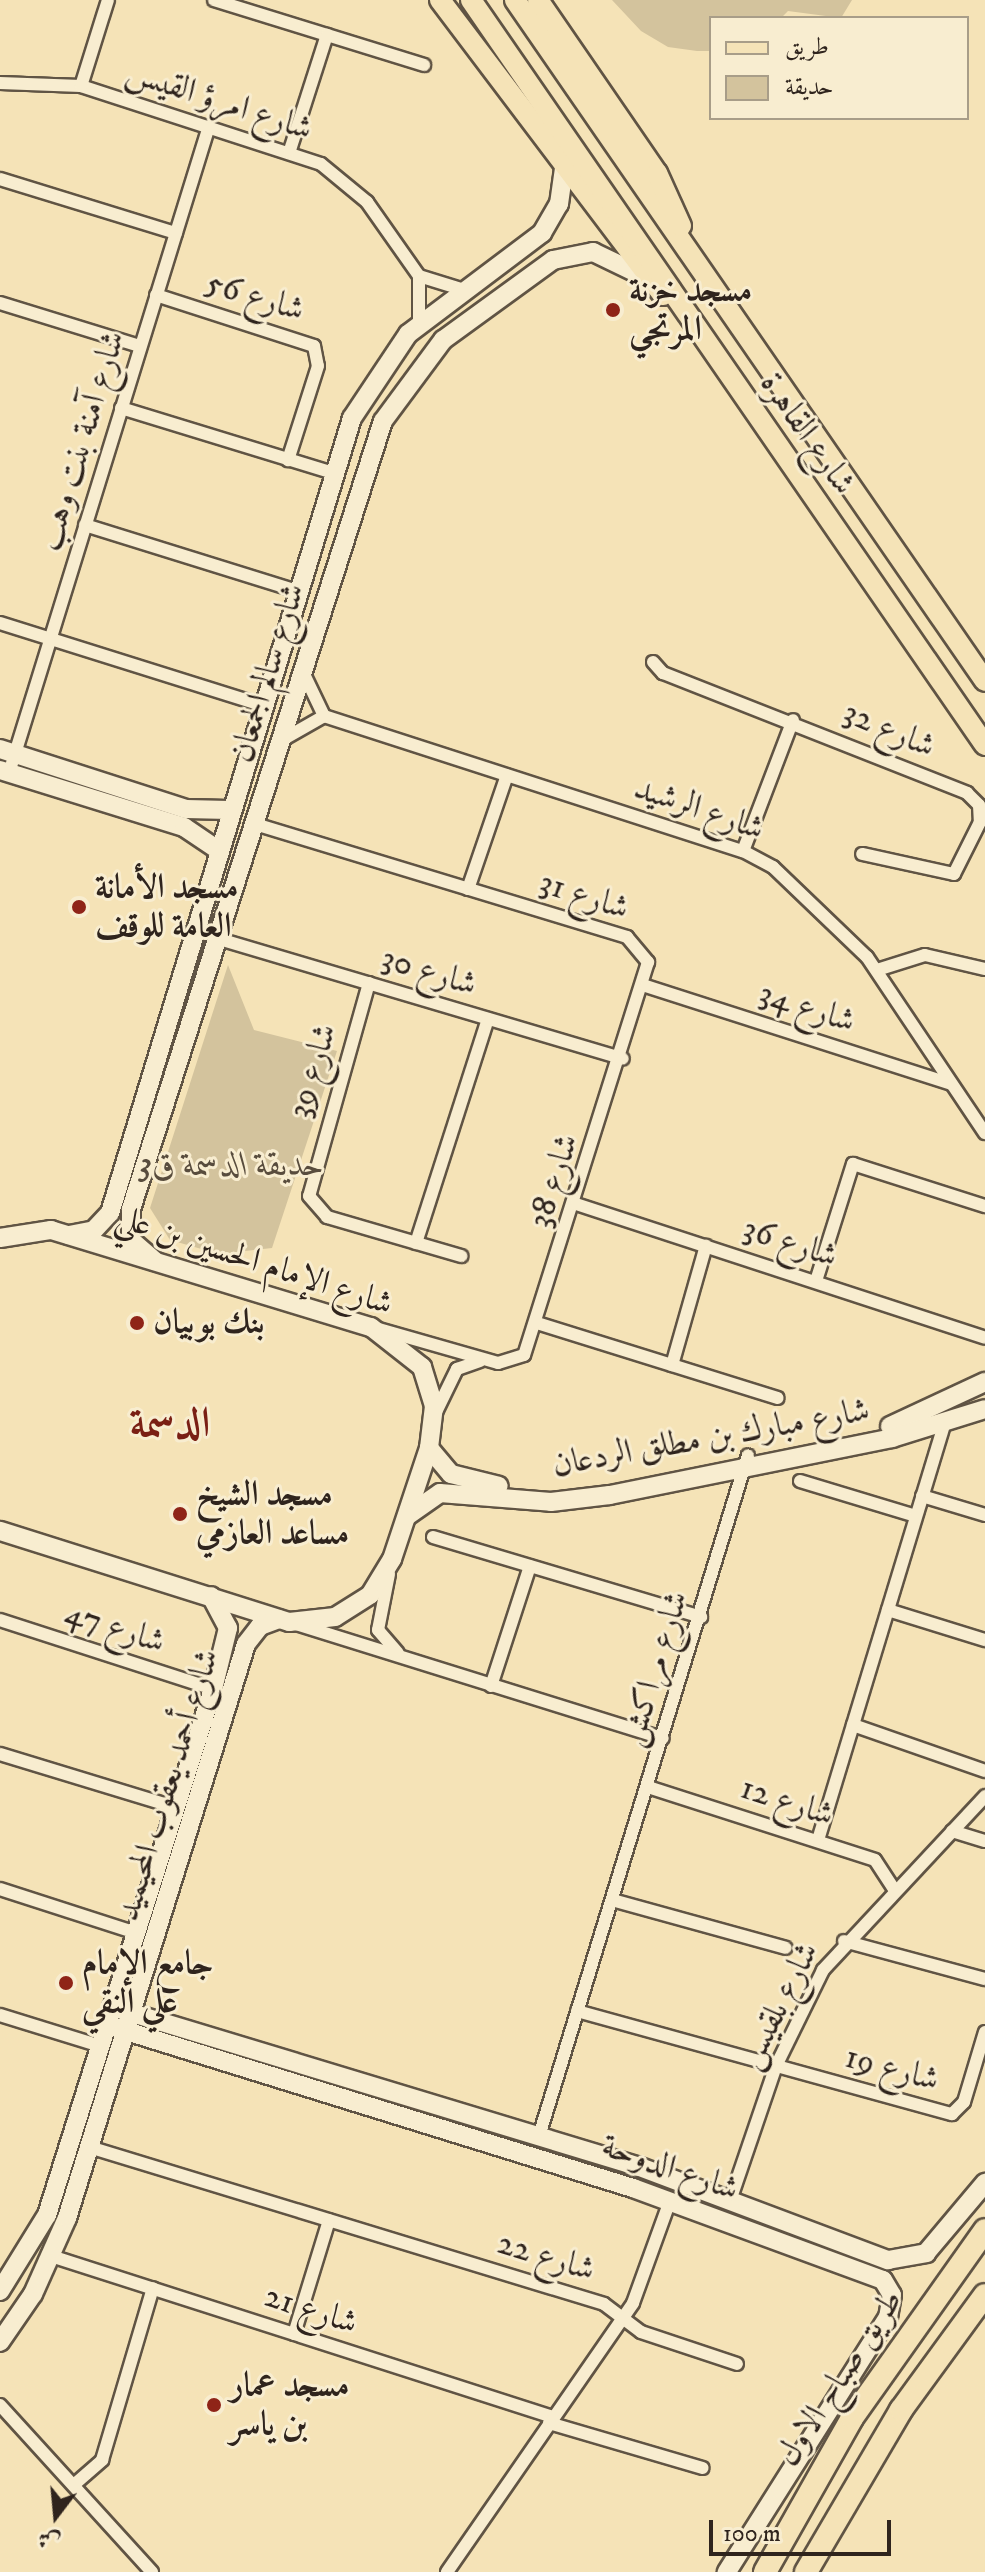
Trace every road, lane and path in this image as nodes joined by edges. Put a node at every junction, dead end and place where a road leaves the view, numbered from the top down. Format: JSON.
{"nodes":[{"id":1,"x":108,"y":0,"type":"edge"},
{"id":2,"x":214,"y":0,"type":"edge"},
{"id":3,"x":440,"y":0,"type":"edge"},
{"id":4,"x":471,"y":0,"type":"edge"},
{"id":5,"x":515,"y":0,"type":"edge"},
{"id":6,"x":538,"y":0,"type":"edge"},
{"id":7,"x":327,"y":35,"type":"junction"},
{"id":8,"x":424,"y":65,"type":"dead end"},
{"id":9,"x":0,"y":83,"type":"edge"},
{"id":10,"x":81,"y":86,"type":"junction"},
{"id":11,"x":209,"y":126,"type":"junction"},
{"id":12,"x":290,"y":150,"type":"junction"},
{"id":13,"x":564,"y":169,"type":"junction"},
{"id":14,"x":0,"y":179,"type":"edge"},
{"id":15,"x":176,"y":233,"type":"junction"},
{"id":16,"x":684,"y":241,"type":"junction"},
{"id":17,"x":506,"y":258,"type":"junction"},
{"id":18,"x":419,"y":276,"type":"junction"},
{"id":19,"x":524,"y":279,"type":"junction"},
{"id":20,"x":649,"y":279,"type":"junction"},
{"id":21,"x":461,"y":289,"type":"junction"},
{"id":22,"x":156,"y":295,"type":"junction"},
{"id":23,"x":0,"y":303,"type":"edge"},
{"id":24,"x":419,"y":323,"type":"junction"},
{"id":25,"x":691,"y":323,"type":"junction"},
{"id":26,"x":140,"y":346,"type":"junction"},
{"id":27,"x":379,"y":371,"type":"junction"},
{"id":28,"x":401,"y":390,"type":"junction"},
{"id":29,"x":360,"y":402,"type":"junction"},
{"id":30,"x":121,"y":408,"type":"junction"},
{"id":31,"x":383,"y":421,"type":"junction"},
{"id":32,"x":288,"y":460,"type":"junction"},
{"id":33,"x":333,"y":473,"type":"junction"},
{"id":34,"x":85,"y":525,"type":"junction"},
{"id":35,"x":297,"y":591,"type":"junction"},
{"id":36,"x":290,"y":616,"type":"junction"},
{"id":37,"x":0,"y":623,"type":"edge"},
{"id":38,"x":317,"y":623,"type":"junction"},
{"id":39,"x":49,"y":639,"type":"junction"},
{"id":40,"x":653,"y":662,"type":"dead end"},
{"id":41,"x":977,"y":665,"type":"edge"},
{"id":42,"x":304,"y":671,"type":"junction"},
{"id":43,"x":985,"y":681,"type":"edge"},
{"id":44,"x":261,"y":705,"type":"junction"},
{"id":45,"x":324,"y":716,"type":"junction"},
{"id":46,"x":793,"y":720,"type":"junction"},
{"id":47,"x":281,"y":741,"type":"junction"},
{"id":48,"x":985,"y":745,"type":"edge"},
{"id":49,"x":7,"y":751,"type":"edge"},
{"id":50,"x":4,"y":771,"type":"edge"},
{"id":51,"x":507,"y":775,"type":"junction"},
{"id":52,"x":229,"y":810,"type":"junction"},
{"id":53,"x":255,"y":824,"type":"junction"},
{"id":54,"x":217,"y":849,"type":"junction"},
{"id":55,"x":743,"y":851,"type":"junction"},
{"id":56,"x":862,"y":854,"type":"dead end"},
{"id":57,"x":468,"y":889,"type":"junction"},
{"id":58,"x":219,"y":939,"type":"junction"},
{"id":59,"x":985,"y":969,"type":"edge"},
{"id":60,"x":877,"y":970,"type":"junction"},
{"id":61,"x":369,"y":983,"type":"junction"},
{"id":62,"x":178,"y":985,"type":"junction"},
{"id":63,"x":646,"y":986,"type":"junction"},
{"id":64,"x":202,"y":993,"type":"junction"},
{"id":65,"x":488,"y":1019,"type":"junction"},
{"id":66,"x":623,"y":1059,"type":"junction"},
{"id":67,"x":951,"y":1084,"type":"junction"},
{"id":68,"x":985,"y":1133,"type":"edge"},
{"id":69,"x":985,"y":1196,"type":"edge"},
{"id":70,"x":960,"y":1198,"type":"junction"},
{"id":71,"x":576,"y":1204,"type":"junction"},
{"id":72,"x":985,"y":1206,"type":"edge"},
{"id":73,"x":69,"y":1235,"type":"junction"},
{"id":74,"x":0,"y":1238,"type":"edge"},
{"id":75,"x":416,"y":1243,"type":"junction"},
{"id":76,"x":706,"y":1246,"type":"junction"},
{"id":77,"x":461,"y":1256,"type":"dead end"},
{"id":78,"x":155,"y":1261,"type":"junction"},
{"id":79,"x":816,"y":1281,"type":"junction"},
{"id":80,"x":537,"y":1323,"type":"junction"},
{"id":81,"x":371,"y":1327,"type":"junction"},
{"id":82,"x":985,"y":1338,"type":"edge"},
{"id":83,"x":488,"y":1361,"type":"junction"},
{"id":84,"x":672,"y":1365,"type":"junction"},
{"id":85,"x":979,"y":1386,"type":"edge"},
{"id":86,"x":778,"y":1398,"type":"dead end"},
{"id":87,"x":984,"y":1410,"type":"edge"},
{"id":88,"x":433,"y":1420,"type":"junction"},
{"id":89,"x":945,"y":1423,"type":"junction"},
{"id":90,"x":429,"y":1448,"type":"junction"},
{"id":91,"x":748,"y":1461,"type":"junction"},
{"id":92,"x":800,"y":1481,"type":"dead end"},
{"id":93,"x":922,"y":1496,"type":"junction"},
{"id":94,"x":985,"y":1515,"type":"edge"},
{"id":95,"x":916,"y":1516,"type":"junction"},
{"id":96,"x":405,"y":1518,"type":"junction"},
{"id":97,"x":0,"y":1531,"type":"edge"},
{"id":98,"x":433,"y":1537,"type":"dead end"},
{"id":99,"x":392,"y":1559,"type":"junction"},
{"id":100,"x":530,"y":1566,"type":"junction"},
{"id":101,"x":211,"y":1596,"type":"junction"},
{"id":102,"x":888,"y":1610,"type":"junction"},
{"id":103,"x":701,"y":1617,"type":"junction"},
{"id":104,"x":0,"y":1620,"type":"edge"},
{"id":105,"x":284,"y":1620,"type":"junction"},
{"id":106,"x":985,"y":1640,"type":"edge"},
{"id":107,"x":415,"y":1663,"type":"junction"},
{"id":108,"x":491,"y":1686,"type":"junction"},
{"id":109,"x":213,"y":1689,"type":"junction"},
{"id":110,"x":853,"y":1725,"type":"junction"},
{"id":111,"x":663,"y":1738,"type":"junction"},
{"id":112,"x":0,"y":1754,"type":"edge"},
{"id":113,"x":985,"y":1771,"type":"edge"},
{"id":114,"x":648,"y":1787,"type":"junction"},
{"id":115,"x":985,"y":1796,"type":"edge"},
{"id":116,"x":174,"y":1807,"type":"junction"},
{"id":117,"x":952,"y":1831,"type":"junction"},
{"id":118,"x":818,"y":1840,"type":"junction"},
{"id":119,"x":985,"y":1841,"type":"edge"},
{"id":120,"x":0,"y":1889,"type":"edge"},
{"id":121,"x":894,"y":1889,"type":"junction"},
{"id":122,"x":612,"y":1900,"type":"junction"},
{"id":123,"x":136,"y":1933,"type":"junction"},
{"id":124,"x":844,"y":1941,"type":"junction"},
{"id":125,"x":786,"y":1948,"type":"dead end"},
{"id":126,"x":985,"y":1979,"type":"edge"},
{"id":127,"x":577,"y":2011,"type":"junction"},
{"id":128,"x":0,"y":2015,"type":"edge"},
{"id":129,"x":110,"y":2016,"type":"junction"},
{"id":130,"x":129,"y":2022,"type":"junction"},
{"id":131,"x":985,"y":2032,"type":"edge"},
{"id":132,"x":100,"y":2046,"type":"junction"},
{"id":133,"x":776,"y":2066,"type":"junction"},
{"id":134,"x":539,"y":2136,"type":"junction"},
{"id":135,"x":89,"y":2147,"type":"junction"},
{"id":136,"x":640,"y":2167,"type":"junction"},
{"id":137,"x":985,"y":2183,"type":"edge"},
{"id":138,"x":633,"y":2188,"type":"junction"},
{"id":139,"x":731,"y":2198,"type":"junction"},
{"id":140,"x":670,"y":2201,"type":"junction"},
{"id":141,"x":329,"y":2220,"type":"junction"},
{"id":142,"x":808,"y":2227,"type":"junction"},
{"id":143,"x":985,"y":2230,"type":"edge"},
{"id":144,"x":796,"y":2244,"type":"junction"},
{"id":145,"x":51,"y":2256,"type":"junction"},
{"id":146,"x":153,"y":2288,"type":"junction"},
{"id":147,"x":0,"y":2291,"type":"edge"},
{"id":148,"x":985,"y":2295,"type":"edge"},
{"id":149,"x":0,"y":2300,"type":"edge"},
{"id":150,"x":623,"y":2318,"type":"junction"},
{"id":151,"x":15,"y":2323,"type":"junction"},
{"id":152,"x":294,"y":2334,"type":"junction"},
{"id":153,"x":0,"y":2342,"type":"edge"},
{"id":154,"x":737,"y":2364,"type":"dead end"},
{"id":155,"x":0,"y":2405,"type":"edge"},
{"id":156,"x":551,"y":2420,"type":"junction"},
{"id":157,"x":703,"y":2468,"type":"dead end"},
{"id":158,"x":76,"y":2483,"type":"junction"},
{"id":159,"x":794,"y":2513,"type":"junction"},
{"id":160,"x":152,"y":2572,"type":"edge"},
{"id":161,"x":447,"y":2572,"type":"edge"},
{"id":162,"x":727,"y":2572,"type":"edge"},
{"id":163,"x":753,"y":2572,"type":"edge"},
{"id":164,"x":765,"y":2572,"type":"edge"},
{"id":165,"x":806,"y":2572,"type":"edge"}],
"edges":[{"from":1,"to":10,"type":"street"},
{"from":2,"to":7,"type":"street"},
{"from":3,"to":13,"type":"main road"},
{"from":4,"to":25,"type":"main road","name":"شارع القاهرة"},
{"from":5,"to":16,"type":"main road","name":"شارع القاهرة"},
{"from":6,"to":16,"type":"main road"},
{"from":7,"to":8,"type":"street"},
{"from":7,"to":12,"type":"street"},
{"from":9,"to":10,"type":"street","name":"شارع امرؤ القيس"},
{"from":10,"to":11,"type":"street","name":"شارع امرؤ القيس"},
{"from":11,"to":12,"type":"street","name":"شارع امرؤ القيس"},
{"from":11,"to":15,"type":"street","name":"شارع آمنة بنت وهب"},
{"from":12,"to":18,"type":"street","name":"شارع امرؤ القيس"},
{"from":13,"to":17,"type":"street","name":"شارع سالم الجمعان"},
{"from":13,"to":20,"type":"main road"},
{"from":14,"to":15,"type":"street"},
{"from":15,"to":22,"type":"street","name":"شارع آمنة بنت وهب"},
{"from":16,"to":41,"type":"main road","name":"شارع القاهرة"},
{"from":17,"to":19,"type":"street"},
{"from":17,"to":21,"type":"street","name":"شارع سالم الجمعان"},
{"from":18,"to":21,"type":"street"},
{"from":18,"to":24,"type":"street"},
{"from":19,"to":20,"type":"street","name":"شارع سالم الجمعان"},
{"from":19,"to":28,"type":"street","name":"شارع سالم الجمعان"},
{"from":20,"to":25,"type":"main road"},
{"from":21,"to":24,"type":"street","name":"شارع سالم الجمعان"},
{"from":22,"to":26,"type":"street","name":"شارع آمنة بنت وهب"},
{"from":22,"to":32,"type":"street","name":"شارع 56"},
{"from":23,"to":26,"type":"street"},
{"from":24,"to":27,"type":"street","name":"شارع سالم الجمعان"},
{"from":25,"to":48,"type":"main road","name":"شارع القاهرة"},
{"from":26,"to":30,"type":"street","name":"شارع آمنة بنت وهب"},
{"from":27,"to":28,"type":"street"},
{"from":27,"to":29,"type":"street","name":"شارع سالم الجمعان"},
{"from":28,"to":31,"type":"street","name":"شارع سالم الجمعان"},
{"from":29,"to":31,"type":"street"},
{"from":29,"to":33,"type":"street","name":"شارع سالم الجمعان"},
{"from":30,"to":32,"type":"street"},
{"from":30,"to":34,"type":"street","name":"شارع آمنة بنت وهب"},
{"from":31,"to":38,"type":"street","name":"شارع سالم الجمعان"},
{"from":32,"to":33,"type":"street"},
{"from":33,"to":35,"type":"street","name":"شارع سالم الجمعان"},
{"from":34,"to":35,"type":"street"},
{"from":34,"to":39,"type":"street","name":"شارع آمنة بنت وهب"},
{"from":35,"to":36,"type":"street","name":"شارع سالم الجمعان"},
{"from":36,"to":38,"type":"street"},
{"from":36,"to":44,"type":"street","name":"شارع سالم الجمعان"},
{"from":37,"to":39,"type":"street"},
{"from":38,"to":42,"type":"street","name":"شارع سالم الجمعان"},
{"from":39,"to":44,"type":"street"},
{"from":39,"to":49,"type":"street","name":"شارع آمنة بنت وهب"},
{"from":40,"to":46,"type":"street","name":"شارع 32"},
{"from":41,"to":43,"type":"main road","name":"شارع القاهرة"},
{"from":42,"to":45,"type":"street"},
{"from":42,"to":47,"type":"street","name":"شارع سالم الجمعان"},
{"from":44,"to":52,"type":"street","name":"شارع سالم الجمعان"},
{"from":45,"to":47,"type":"street"},
{"from":45,"to":51,"type":"street","name":"شارع الرشيد"},
{"from":46,"to":55,"type":"street","name":"شارع 32"},
{"from":46,"to":56,"type":"street","name":"شارع 32"},
{"from":47,"to":53,"type":"street","name":"شارع سالم الجمعان"},
{"from":49,"to":50,"type":"street","name":"شارع آمنة بنت وهب"},
{"from":49,"to":52,"type":"street"},
{"from":50,"to":54,"type":"street"},
{"from":51,"to":55,"type":"street","name":"شارع الرشيد"},
{"from":51,"to":57,"type":"street"},
{"from":52,"to":54,"type":"street","name":"شارع سالم الجمعان"},
{"from":53,"to":57,"type":"street","name":"شارع 31"},
{"from":53,"to":58,"type":"street","name":"شارع سالم الجمعان"},
{"from":54,"to":62,"type":"street","name":"شارع سالم الجمعان"},
{"from":55,"to":60,"type":"street","name":"شارع الرشيد"},
{"from":57,"to":63,"type":"street","name":"شارع 31"},
{"from":58,"to":61,"type":"street","name":"شارع 30"},
{"from":58,"to":64,"type":"street","name":"شارع سالم الجمعان"},
{"from":59,"to":60,"type":"street"},
{"from":60,"to":67,"type":"street","name":"شارع الرشيد"},
{"from":61,"to":65,"type":"street","name":"شارع 30"},
{"from":61,"to":75,"type":"street","name":"شارع 39"},
{"from":62,"to":64,"type":"street"},
{"from":62,"to":73,"type":"street","name":"شارع سالم الجمعان"},
{"from":63,"to":66,"type":"street","name":"شارع 38"},
{"from":63,"to":67,"type":"street","name":"شارع 34"},
{"from":64,"to":78,"type":"street","name":"شارع سالم الجمعان"},
{"from":65,"to":66,"type":"street","name":"شارع 30"},
{"from":65,"to":75,"type":"street"},
{"from":66,"to":71,"type":"street","name":"شارع 38"},
{"from":67,"to":68,"type":"street","name":"شارع الرشيد"},
{"from":69,"to":70,"type":"street"},
{"from":70,"to":72,"type":"street"},
{"from":70,"to":79,"type":"street"},
{"from":71,"to":76,"type":"street","name":"شارع 36"},
{"from":71,"to":80,"type":"street","name":"شارع 38"},
{"from":73,"to":74,"type":"street","name":"شارع الإمام الحسين بن علي"},
{"from":73,"to":78,"type":"street","name":"شارع الإمام الحسين بن علي"},
{"from":75,"to":77,"type":"street","name":"شارع 39"},
{"from":76,"to":79,"type":"street","name":"شارع 36"},
{"from":76,"to":84,"type":"street"},
{"from":78,"to":81,"type":"street","name":"شارع الإمام الحسين بن علي"},
{"from":79,"to":82,"type":"street","name":"شارع 36"},
{"from":80,"to":83,"type":"street","name":"شارع 38"},
{"from":80,"to":84,"type":"street"},
{"from":81,"to":83,"type":"street"},
{"from":81,"to":88,"type":"street","name":"شارع الإمام الحسين بن علي"},
{"from":83,"to":88,"type":"street","name":"شارع 38"},
{"from":84,"to":86,"type":"street"},
{"from":85,"to":87,"type":"street"},
{"from":85,"to":91,"type":"street","name":"شارع مبارك بن مطلق الردعان"},
{"from":87,"to":89,"type":"street","name":"شارع مبارك بن مطلق الردعان"},
{"from":88,"to":90,"type":"street","name":"شارع الإمام الحسين بن علي"},
{"from":89,"to":91,"type":"street","name":"شارع مبارك بن مطلق الردعان"},
{"from":89,"to":93,"type":"street"},
{"from":90,"to":91,"type":"street","name":"شارع مبارك بن مطلق الردعان"},
{"from":90,"to":96,"type":"street","name":"شارع الإمام الحسين بن علي"},
{"from":91,"to":96,"type":"street","name":"شارع مبارك بن مطلق الردعان"},
{"from":91,"to":103,"type":"street","name":"شارع مراكش"},
{"from":92,"to":95,"type":"street"},
{"from":93,"to":94,"type":"street"},
{"from":93,"to":95,"type":"street"},
{"from":95,"to":102,"type":"street"},
{"from":96,"to":99,"type":"street","name":"شارع الإمام الحسين بن علي"},
{"from":97,"to":101,"type":"street","name":"شارع الإمام الحسين بن علي"},
{"from":98,"to":100,"type":"street"},
{"from":99,"to":105,"type":"street","name":"شارع الإمام الحسين بن علي"},
{"from":99,"to":107,"type":"street"},
{"from":100,"to":103,"type":"street"},
{"from":100,"to":108,"type":"street"},
{"from":101,"to":105,"type":"street","name":"شارع الإمام الحسين بن علي"},
{"from":101,"to":109,"type":"street","name":"شارع أحمد يعقوب المحيميد"},
{"from":102,"to":106,"type":"street"},
{"from":102,"to":110,"type":"street"},
{"from":103,"to":111,"type":"street","name":"شارع مراكش"},
{"from":104,"to":109,"type":"street","name":"شارع 47"},
{"from":105,"to":107,"type":"street"},
{"from":105,"to":130,"type":"street","name":"شارع أحمد يعقوب المحيميد"},
{"from":107,"to":108,"type":"street"},
{"from":108,"to":111,"type":"street"},
{"from":109,"to":116,"type":"street","name":"شارع أحمد يعقوب المحيميد"},
{"from":110,"to":113,"type":"street"},
{"from":110,"to":118,"type":"street"},
{"from":111,"to":114,"type":"street","name":"شارع مراكش"},
{"from":112,"to":116,"type":"street"},
{"from":114,"to":118,"type":"street","name":"شارع 12"},
{"from":114,"to":122,"type":"street","name":"شارع مراكش"},
{"from":115,"to":117,"type":"street","name":"شارع بلقيس"},
{"from":116,"to":123,"type":"street","name":"شارع أحمد يعقوب المحيميد"},
{"from":117,"to":119,"type":"street"},
{"from":117,"to":121,"type":"street","name":"شارع بلقيس"},
{"from":118,"to":121,"type":"street","name":"شارع 12"},
{"from":120,"to":123,"type":"street"},
{"from":121,"to":124,"type":"street","name":"شارع بلقيس"},
{"from":122,"to":125,"type":"street"},
{"from":122,"to":127,"type":"street","name":"شارع مراكش"},
{"from":123,"to":129,"type":"street","name":"شارع أحمد يعقوب المحيميد"},
{"from":124,"to":126,"type":"street"},
{"from":124,"to":133,"type":"street","name":"شارع بلقيس"},
{"from":127,"to":133,"type":"street"},
{"from":127,"to":134,"type":"street","name":"شارع مراكش"},
{"from":128,"to":132,"type":"street"},
{"from":129,"to":130,"type":"street","name":"شارع الدوحة"},
{"from":129,"to":132,"type":"street","name":"شارع أحمد يعقوب المحيميد"},
{"from":130,"to":134,"type":"street","name":"شارع الدوحة"},
{"from":130,"to":135,"type":"street","name":"شارع أحمد يعقوب المحيميد"},
{"from":130,"to":138,"type":"street","name":"شارع الدوحة"},
{"from":131,"to":133,"type":"street","name":"شارع 19"},
{"from":132,"to":147,"type":"street","name":"شارع أحمد يعقوب المحيميد"},
{"from":133,"to":139,"type":"street","name":"شارع بلقيس"},
{"from":134,"to":136,"type":"street","name":"شارع الدوحة"},
{"from":135,"to":141,"type":"street","name":"شارع 22"},
{"from":135,"to":145,"type":"street","name":"شارع أحمد يعقوب المحيميد"},
{"from":136,"to":138,"type":"street"},
{"from":136,"to":139,"type":"street","name":"شارع الدوحة"},
{"from":137,"to":142,"type":"street","name":"شارع الدوحة"},
{"from":138,"to":140,"type":"street","name":"شارع الدوحة"},
{"from":139,"to":142,"type":"street","name":"شارع الدوحة"},
{"from":140,"to":144,"type":"street","name":"شارع الدوحة"},
{"from":140,"to":150,"type":"street"},
{"from":141,"to":150,"type":"street","name":"شارع 22"},
{"from":141,"to":152,"type":"street"},
{"from":142,"to":144,"type":"street"},
{"from":143,"to":159,"type":"highway","name":"طريق صباح الاول"},
{"from":144,"to":162,"type":"street","name":"شارع الدوحة"},
{"from":145,"to":146,"type":"street","name":"شارع 21"},
{"from":145,"to":151,"type":"street","name":"شارع أحمد يعقوب المحيميد"},
{"from":146,"to":152,"type":"street","name":"شارع 21"},
{"from":146,"to":158,"type":"street"},
{"from":148,"to":165,"type":"highway","name":"طريق صباح الاول"},
{"from":149,"to":151,"type":"street"},
{"from":150,"to":154,"type":"street","name":"شارع 22"},
{"from":150,"to":156,"type":"street"},
{"from":151,"to":153,"type":"street","name":"شارع أحمد يعقوب المحيميد"},
{"from":152,"to":156,"type":"street","name":"شارع 21"},
{"from":155,"to":158,"type":"street"},
{"from":156,"to":157,"type":"street","name":"شارع 21"},
{"from":156,"to":161,"type":"street"},
{"from":158,"to":160,"type":"street"},
{"from":159,"to":163,"type":"highway"},
{"from":159,"to":164,"type":"highway","name":"طريق صباح الاول"}]}
